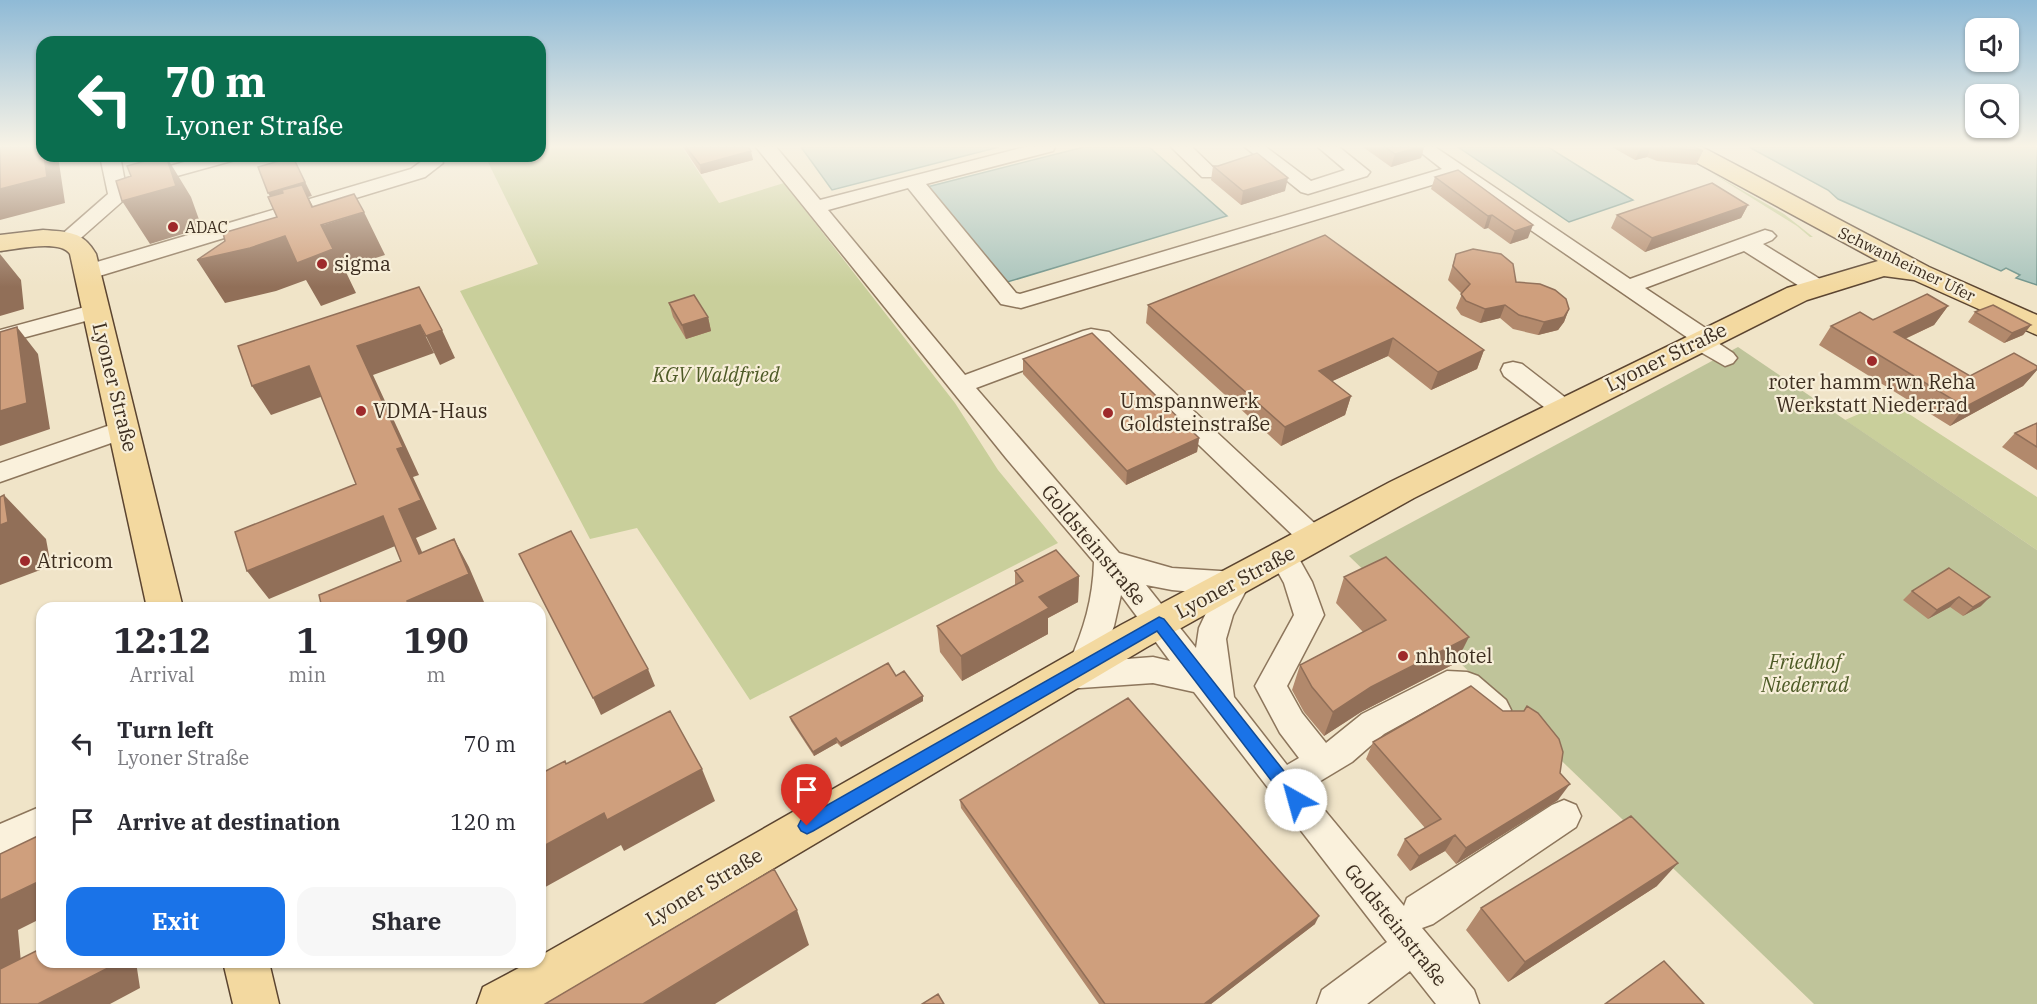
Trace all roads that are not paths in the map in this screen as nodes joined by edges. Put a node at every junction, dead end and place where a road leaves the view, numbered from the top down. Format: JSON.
{"nodes":[{"id":1,"x":346,"y":194,"type":"edge"},
{"id":2,"x":804,"y":194,"type":"edge"},
{"id":3,"x":865,"y":194,"type":"edge"},
{"id":4,"x":924,"y":194,"type":"edge"},
{"id":5,"x":1380,"y":194,"type":"edge"},
{"id":6,"x":1491,"y":194,"type":"edge"},
{"id":7,"x":1771,"y":194,"type":"edge"},
{"id":8,"x":1790,"y":194,"type":"edge"},
{"id":9,"x":118,"y":195,"type":"edge"},
{"id":10,"x":815,"y":207,"type":"junction"},
{"id":11,"x":1795,"y":207,"type":"junction"},
{"id":12,"x":67,"y":240,"type":"junction"},
{"id":13,"x":0,"y":243,"type":"edge"},
{"id":14,"x":1882,"y":252,"type":"junction"},
{"id":15,"x":1841,"y":265,"type":"junction"},
{"id":16,"x":88,"y":272,"type":"junction"},
{"id":17,"x":1628,"y":287,"type":"junction"},
{"id":18,"x":1804,"y":289,"type":"junction"},
{"id":19,"x":2037,"y":309,"type":"edge"},
{"id":20,"x":96,"y":311,"type":"junction"},
{"id":21,"x":2037,"y":326,"type":"edge"},
{"id":22,"x":0,"y":337,"type":"edge"},
{"id":23,"x":1709,"y":345,"type":"junction"},
{"id":24,"x":1513,"y":370,"type":"dead end"},
{"id":25,"x":961,"y":385,"type":"junction"},
{"id":26,"x":1562,"y":408,"type":"junction"},
{"id":27,"x":125,"y":429,"type":"junction"},
{"id":28,"x":0,"y":472,"type":"edge"},
{"id":29,"x":1315,"y":540,"type":"junction"},
{"id":30,"x":1283,"y":556,"type":"junction"},
{"id":31,"x":1108,"y":559,"type":"junction"},
{"id":32,"x":1236,"y":583,"type":"junction"},
{"id":33,"x":164,"y":602,"type":"edge"},
{"id":34,"x":1159,"y":623,"type":"junction"},
{"id":35,"x":1074,"y":671,"type":"junction"},
{"id":36,"x":1211,"y":693,"type":"junction"},
{"id":37,"x":1502,"y":716,"type":"edge"},
{"id":38,"x":1322,"y":762,"type":"junction"},
{"id":39,"x":1283,"y":784,"type":"junction"},
{"id":40,"x":1564,"y":816,"type":"dead end"},
{"id":41,"x":36,"y":825,"type":"edge"},
{"id":42,"x":0,"y":841,"type":"edge"},
{"id":43,"x":1417,"y":928,"type":"junction"},
{"id":44,"x":247,"y":968,"type":"edge"},
{"id":45,"x":256,"y":1004,"type":"edge"},
{"id":46,"x":500,"y":1004,"type":"edge"},
{"id":47,"x":1336,"y":1004,"type":"edge"},
{"id":48,"x":1460,"y":1004,"type":"edge"}],
"edges":[{"from":1,"to":16,"type":"street"},
{"from":2,"to":10,"type":"street","name":"Goldsteinstraße"},
{"from":3,"to":10,"type":"street"},
{"from":4,"to":5,"type":"street"},
{"from":6,"to":17,"type":"street"},
{"from":7,"to":11,"type":"main road","name":"Schwanheimer Ufer"},
{"from":8,"to":14,"type":"main road","name":"Schwanheimer Ufer"},
{"from":9,"to":12,"type":"street"},
{"from":10,"to":25,"type":"street","name":"Goldsteinstraße"},
{"from":11,"to":14,"type":"main road","name":"Schwanheimer Ufer"},
{"from":11,"to":15,"type":"main road"},
{"from":12,"to":13,"type":"main road"},
{"from":12,"to":16,"type":"main road","name":"Lyoner Straße"},
{"from":14,"to":15,"type":"main road","name":"Lyoner Straße"},
{"from":14,"to":18,"type":"main road","name":"Lyoner Straße"},
{"from":14,"to":19,"type":"main road","name":"Schwanheimer Ufer"},
{"from":14,"to":21,"type":"main road","name":"Schwanheimer Ufer"},
{"from":15,"to":18,"type":"main road","name":"Lyoner Straße"},
{"from":16,"to":20,"type":"main road","name":"Lyoner Straße"},
{"from":17,"to":18,"type":"street"},
{"from":17,"to":23,"type":"street"},
{"from":18,"to":23,"type":"main road","name":"Lyoner Straße"},
{"from":20,"to":22,"type":"street"},
{"from":20,"to":27,"type":"main road","name":"Lyoner Straße"},
{"from":23,"to":26,"type":"main road","name":"Lyoner Straße"},
{"from":24,"to":26,"type":"street"},
{"from":25,"to":29,"type":"street"},
{"from":25,"to":31,"type":"street","name":"Goldsteinstraße"},
{"from":26,"to":29,"type":"main road","name":"Lyoner Straße"},
{"from":27,"to":28,"type":"street"},
{"from":27,"to":33,"type":"main road","name":"Lyoner Straße"},
{"from":29,"to":30,"type":"main road","name":"Lyoner Straße"},
{"from":30,"to":32,"type":"main road","name":"Lyoner Straße"},
{"from":30,"to":38,"type":"street"},
{"from":31,"to":32,"type":"street"},
{"from":31,"to":34,"type":"street","name":"Goldsteinstraße"},
{"from":31,"to":35,"type":"street"},
{"from":32,"to":34,"type":"main road","name":"Lyoner Straße"},
{"from":32,"to":36,"type":"street"},
{"from":34,"to":35,"type":"main road","name":"Lyoner Straße"},
{"from":34,"to":36,"type":"street","name":"Goldsteinstraße"},
{"from":35,"to":36,"type":"street"},
{"from":35,"to":46,"type":"main road","name":"Lyoner Straße"},
{"from":36,"to":39,"type":"street","name":"Goldsteinstraße"},
{"from":37,"to":38,"type":"street"},
{"from":38,"to":39,"type":"street"},
{"from":39,"to":43,"type":"street","name":"Goldsteinstraße"},
{"from":40,"to":43,"type":"street"},
{"from":41,"to":42,"type":"street"},
{"from":43,"to":47,"type":"street"},
{"from":43,"to":48,"type":"street","name":"Goldsteinstraße"},
{"from":44,"to":45,"type":"main road"}]}
